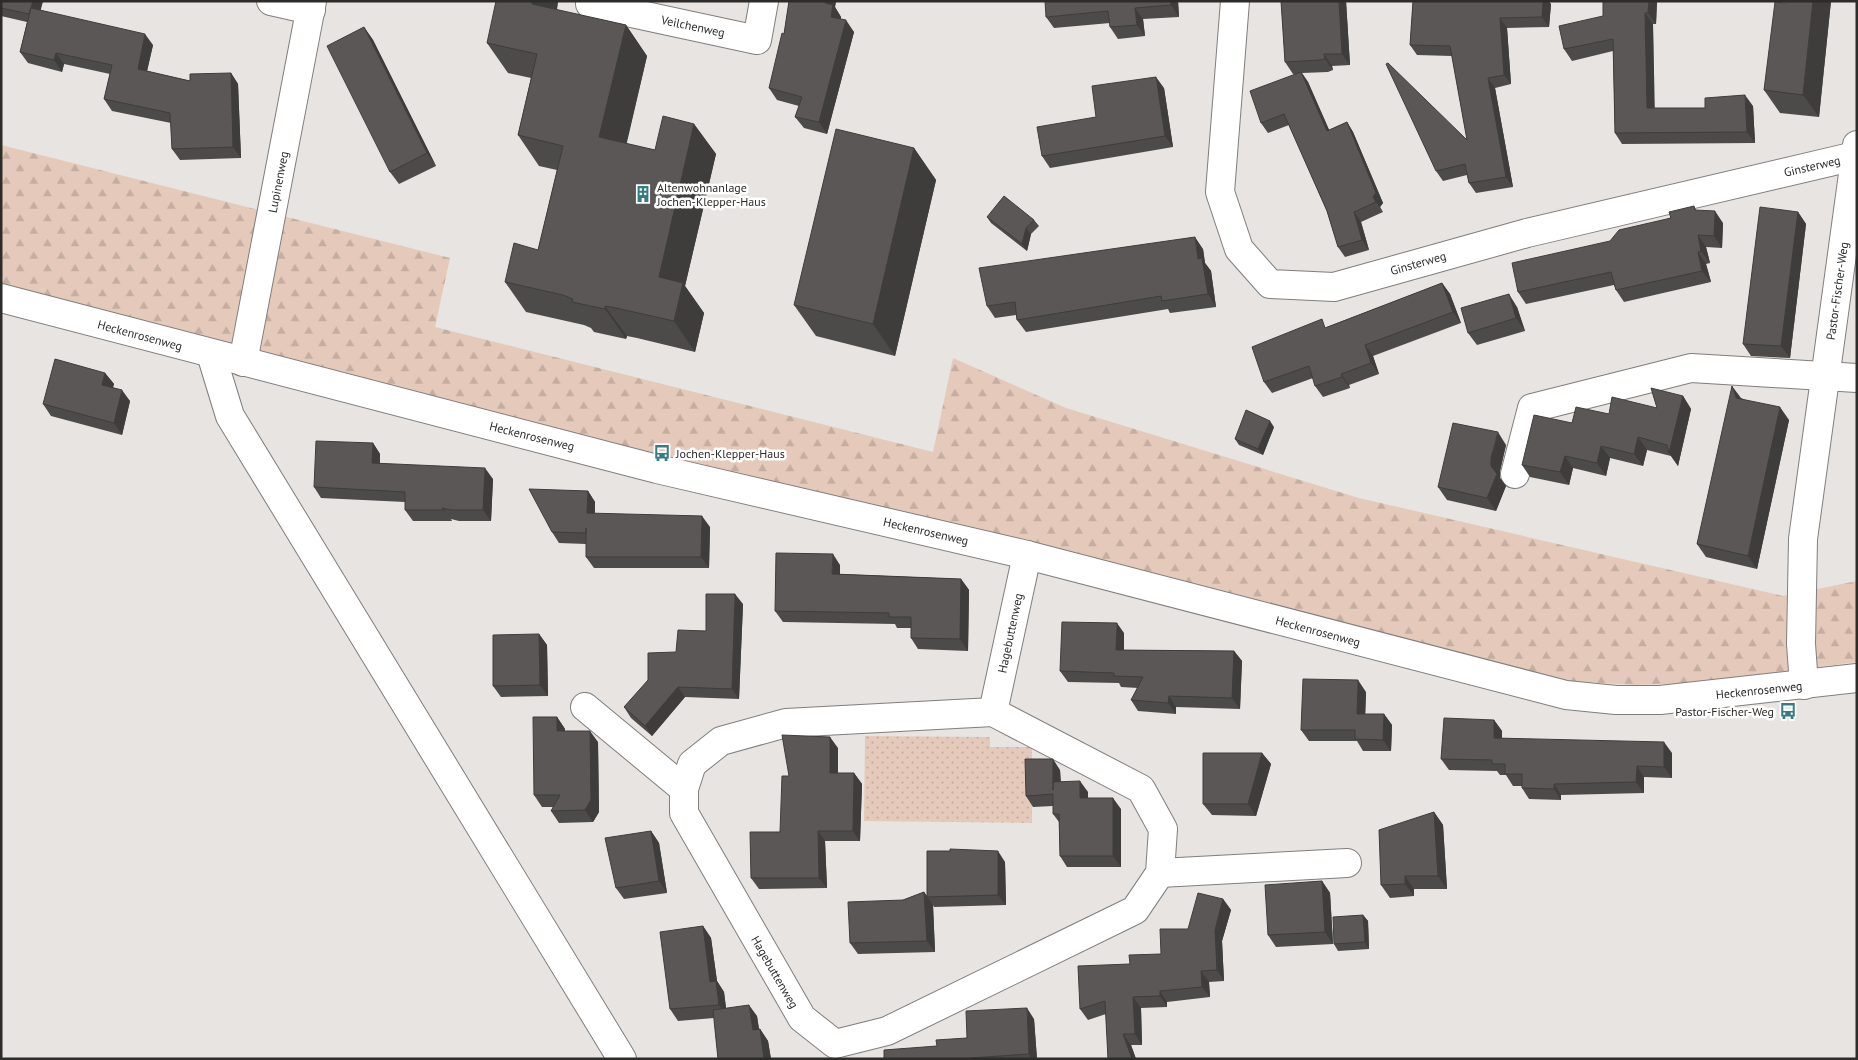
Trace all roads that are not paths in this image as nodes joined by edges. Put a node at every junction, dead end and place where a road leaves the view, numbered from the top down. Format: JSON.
{"nodes":[{"id":1,"x":271,"y":1,"type":"edge"},
{"id":2,"x":764,"y":1,"type":"edge"},
{"id":3,"x":1235,"y":1,"type":"edge"},
{"id":4,"x":590,"y":4,"type":"dead end"},
{"id":5,"x":312,"y":6,"type":"edge"},
{"id":6,"x":1856,"y":151,"type":"edge"},
{"id":7,"x":1849,"y":260,"type":"edge"},
{"id":8,"x":1,"y":298,"type":"edge"},
{"id":9,"x":212,"y":354,"type":"junction"},
{"id":10,"x":243,"y":362,"type":"junction"},
{"id":11,"x":1825,"y":377,"type":"junction"},
{"id":12,"x":1857,"y":378,"type":"edge"},
{"id":13,"x":1515,"y":474,"type":"dead end"},
{"id":14,"x":1027,"y":555,"type":"junction"},
{"id":15,"x":1857,"y":678,"type":"edge"},
{"id":16,"x":1804,"y":685,"type":"junction"},
{"id":17,"x":585,"y":707,"type":"dead end"},
{"id":18,"x":993,"y":712,"type":"junction"},
{"id":19,"x":684,"y":789,"type":"junction"},
{"id":20,"x":1347,"y":863,"type":"dead end"},
{"id":21,"x":1160,"y":873,"type":"junction"},
{"id":22,"x":622,"y":1059,"type":"edge"}],
"edges":[{"from":1,"to":5,"type":"street"},
{"from":2,"to":4,"type":"street","name":"Veilchenweg"},
{"from":3,"to":6,"type":"street","name":"Ginsterweg"},
{"from":5,"to":10,"type":"street","name":"Lupinenweg"},
{"from":6,"to":7,"type":"street","name":"Pastor-Fischer-Weg"},
{"from":7,"to":11,"type":"street","name":"Pastor-Fischer-Weg"},
{"from":8,"to":9,"type":"street","name":"Heckenrosenweg"},
{"from":9,"to":10,"type":"street","name":"Heckenrosenweg"},
{"from":9,"to":22,"type":"street"},
{"from":10,"to":14,"type":"street","name":"Heckenrosenweg"},
{"from":11,"to":12,"type":"street"},
{"from":11,"to":13,"type":"street"},
{"from":11,"to":16,"type":"street","name":"Pastor-Fischer-Weg"},
{"from":14,"to":16,"type":"street","name":"Heckenrosenweg"},
{"from":14,"to":18,"type":"street","name":"Hagebuttenweg"},
{"from":15,"to":16,"type":"street","name":"Heckenrosenweg"},
{"from":17,"to":19,"type":"street"},
{"from":18,"to":19,"type":"street","name":"Hagebuttenweg"},
{"from":18,"to":21,"type":"street"},
{"from":19,"to":21,"type":"street","name":"Hagebuttenweg"},
{"from":20,"to":21,"type":"street"}]}
